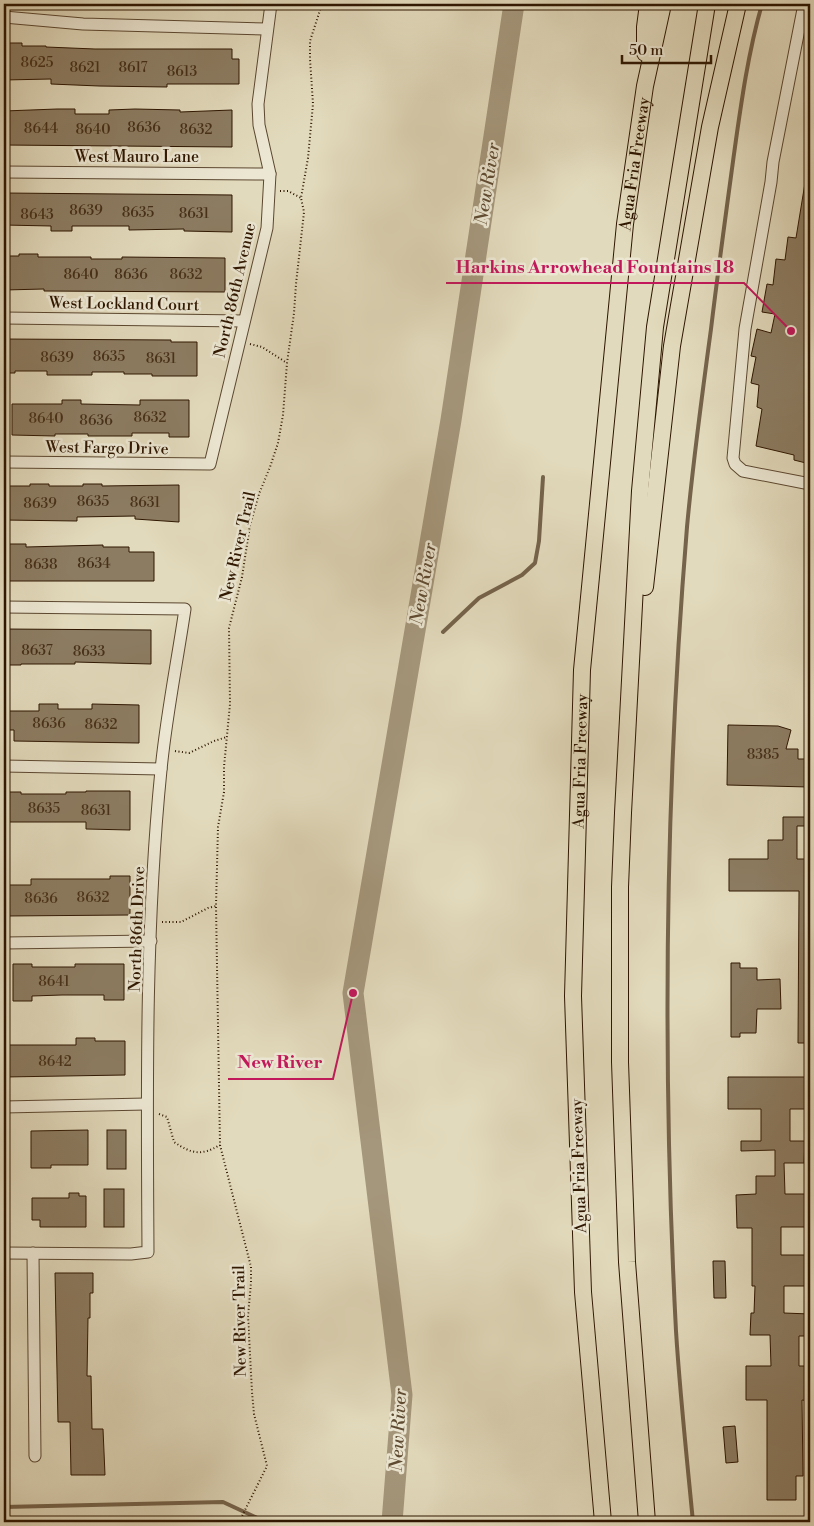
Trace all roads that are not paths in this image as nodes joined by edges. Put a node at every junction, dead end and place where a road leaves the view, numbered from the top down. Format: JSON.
{"nodes":[{"id":1,"x":271,"y":4,"type":"edge"},
{"id":2,"x":648,"y":4,"type":"edge"},
{"id":3,"x":663,"y":4,"type":"edge"},
{"id":4,"x":707,"y":4,"type":"edge"},
{"id":5,"x":738,"y":4,"type":"edge"},
{"id":6,"x":804,"y":4,"type":"edge"},
{"id":7,"x":4,"y":16,"type":"edge"},
{"id":8,"x":267,"y":29,"type":"junction"},
{"id":9,"x":645,"y":86,"type":"junction"},
{"id":10,"x":4,"y":172,"type":"edge"},
{"id":11,"x":270,"y":174,"type":"junction"},
{"id":12,"x":4,"y":318,"type":"edge"},
{"id":13,"x":244,"y":321,"type":"junction"},
{"id":14,"x":4,"y":462,"type":"edge"},
{"id":15,"x":210,"y":464,"type":"joint"},
{"id":16,"x":810,"y":484,"type":"edge"},
{"id":17,"x":4,"y":607,"type":"edge"},
{"id":18,"x":626,"y":758,"type":"junction"},
{"id":19,"x":4,"y":766,"type":"edge"},
{"id":20,"x":161,"y":769,"type":"junction"},
{"id":21,"x":151,"y":941,"type":"junction"},
{"id":22,"x":4,"y":943,"type":"edge"},
{"id":23,"x":4,"y":1106,"type":"edge"},
{"id":24,"x":147,"y":1109,"type":"junction"},
{"id":25,"x":4,"y":1253,"type":"edge"},
{"id":26,"x":33,"y":1253,"type":"junction"},
{"id":27,"x":35,"y":1456,"type":"dead end"},
{"id":28,"x":603,"y":1522,"type":"edge"},
{"id":29,"x":647,"y":1522,"type":"edge"}],
"edges":[{"from":1,"to":8,"type":"street","name":"North 86th Avenue"},
{"from":2,"to":9,"type":"highway"},
{"from":3,"to":9,"type":"highway","name":"Agua Fria Freeway"},
{"from":4,"to":18,"type":"highway"},
{"from":5,"to":18,"type":"highway"},
{"from":6,"to":16,"type":"street"},
{"from":7,"to":8,"type":"street"},
{"from":8,"to":11,"type":"street","name":"North 86th Avenue"},
{"from":9,"to":28,"type":"highway","name":"Agua Fria Freeway"},
{"from":10,"to":11,"type":"street","name":"West Mauro Lane"},
{"from":11,"to":13,"type":"street","name":"North 86th Avenue"},
{"from":12,"to":13,"type":"street","name":"West Lockland Court"},
{"from":13,"to":15,"type":"street","name":"North 86th Avenue"},
{"from":14,"to":15,"type":"street","name":"West Fargo Drive"},
{"from":17,"to":20,"type":"street","name":"North 86th Drive"},
{"from":18,"to":29,"type":"highway"},
{"from":19,"to":20,"type":"street"},
{"from":20,"to":21,"type":"street","name":"North 86th Drive"},
{"from":21,"to":22,"type":"street"},
{"from":21,"to":24,"type":"street","name":"North 86th Drive"},
{"from":23,"to":24,"type":"street"},
{"from":24,"to":26,"type":"street","name":"North 86th Drive"},
{"from":25,"to":26,"type":"street"},
{"from":26,"to":27,"type":"street"}]}
